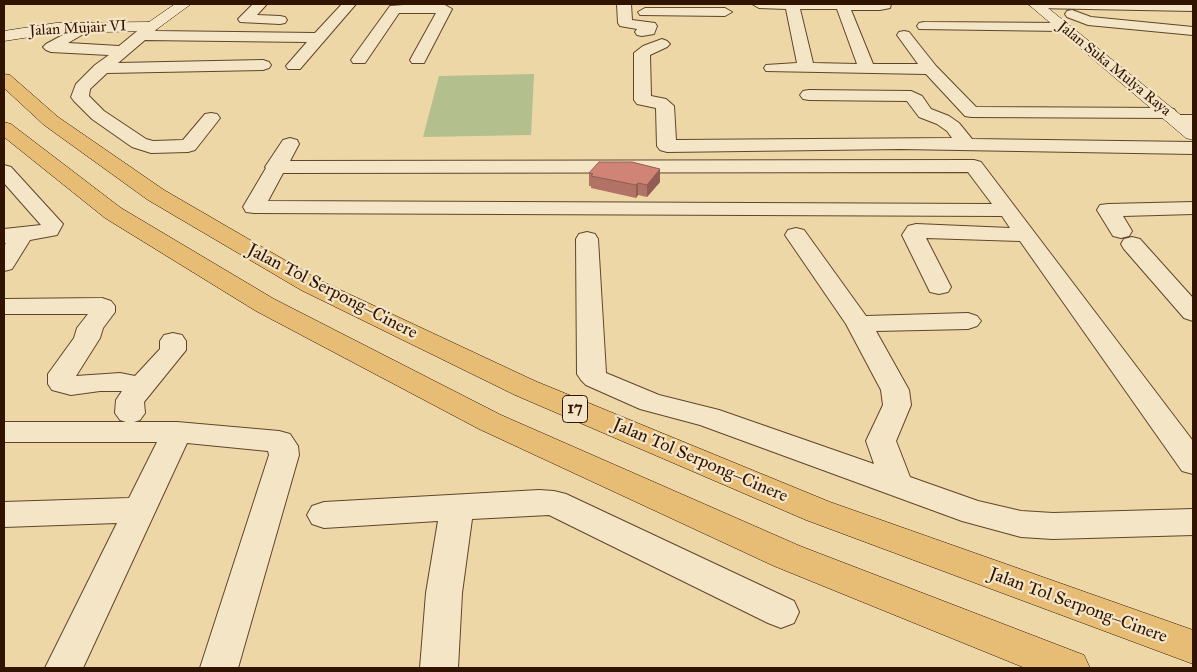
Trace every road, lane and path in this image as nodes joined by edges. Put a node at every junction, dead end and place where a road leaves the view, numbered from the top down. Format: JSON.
{"nodes":[{"id":1,"x":184,"y":4,"type":"edge"},
{"id":2,"x":260,"y":4,"type":"edge"},
{"id":3,"x":349,"y":4,"type":"edge"},
{"id":4,"x":624,"y":4,"type":"edge"},
{"id":5,"x":758,"y":4,"type":"edge"},
{"id":6,"x":884,"y":4,"type":"edge"},
{"id":7,"x":1035,"y":4,"type":"edge"},
{"id":8,"x":1056,"y":4,"type":"edge"},
{"id":9,"x":792,"y":5,"type":"edge"},
{"id":10,"x":842,"y":5,"type":"junction"},
{"id":11,"x":418,"y":6,"type":"edge"},
{"id":12,"x":1193,"y":7,"type":"edge"},
{"id":13,"x":725,"y":8,"type":"edge"},
{"id":14,"x":645,"y":12,"type":"dead end"},
{"id":15,"x":187,"y":19,"type":"dead end"},
{"id":16,"x":292,"y":20,"type":"dead end"},
{"id":17,"x":87,"y":26,"type":"junction"},
{"id":18,"x":152,"y":26,"type":"junction"},
{"id":19,"x":924,"y":26,"type":"dead end"},
{"id":20,"x":733,"y":27,"type":"dead end"},
{"id":21,"x":1062,"y":27,"type":"junction"},
{"id":22,"x":1193,"y":31,"type":"edge"},
{"id":23,"x":642,"y":32,"type":"dead end"},
{"id":24,"x":904,"y":35,"type":"dead end"},
{"id":25,"x":4,"y":36,"type":"edge"},
{"id":26,"x":319,"y":38,"type":"junction"},
{"id":27,"x":662,"y":44,"type":"dead end"},
{"id":28,"x":121,"y":51,"type":"junction"},
{"id":29,"x":359,"y":60,"type":"dead end"},
{"id":30,"x":418,"y":60,"type":"dead end"},
{"id":31,"x":263,"y":65,"type":"dead end"},
{"id":32,"x":294,"y":66,"type":"dead end"},
{"id":33,"x":101,"y":68,"type":"junction"},
{"id":34,"x":772,"y":68,"type":"dead end"},
{"id":35,"x":806,"y":68,"type":"junction"},
{"id":36,"x":866,"y":69,"type":"junction"},
{"id":37,"x":930,"y":69,"type":"junction"},
{"id":38,"x":4,"y":79,"type":"edge"},
{"id":39,"x":809,"y":95,"type":"dead end"},
{"id":40,"x":211,"y":118,"type":"dead end"},
{"id":41,"x":798,"y":123,"type":"dead end"},
{"id":42,"x":1184,"y":123,"type":"edge"},
{"id":43,"x":4,"y":128,"type":"edge"},
{"id":44,"x":1051,"y":128,"type":"dead end"},
{"id":45,"x":290,"y":144,"type":"dead end"},
{"id":46,"x":806,"y":144,"type":"junction"},
{"id":47,"x":1193,"y":148,"type":"edge"},
{"id":48,"x":970,"y":155,"type":"junction"},
{"id":49,"x":275,"y":167,"type":"junction"},
{"id":50,"x":4,"y":171,"type":"edge"},
{"id":51,"x":565,"y":188,"type":"junction"},
{"id":52,"x":13,"y":192,"type":"edge"},
{"id":53,"x":1193,"y":208,"type":"edge"},
{"id":54,"x":1008,"y":210,"type":"junction"},
{"id":55,"x":796,"y":235,"type":"dead end"},
{"id":56,"x":1026,"y":235,"type":"junction"},
{"id":57,"x":12,"y":236,"type":"edge"},
{"id":58,"x":588,"y":239,"type":"dead end"},
{"id":59,"x":4,"y":264,"type":"edge"},
{"id":60,"x":939,"y":287,"type":"dead end"},
{"id":61,"x":4,"y":306,"type":"edge"},
{"id":62,"x":1193,"y":313,"type":"edge"},
{"id":63,"x":968,"y":321,"type":"dead end"},
{"id":64,"x":859,"y":324,"type":"junction"},
{"id":65,"x":173,"y":341,"type":"dead end"},
{"id":66,"x":141,"y":387,"type":"junction"},
{"id":67,"x":130,"y":413,"type":"dead end"},
{"id":68,"x":4,"y":432,"type":"edge"},
{"id":69,"x":178,"y":432,"type":"junction"},
{"id":70,"x":1193,"y":463,"type":"edge"},
{"id":71,"x":897,"y":483,"type":"junction"},
{"id":72,"x":457,"y":508,"type":"junction"},
{"id":73,"x":139,"y":510,"type":"junction"},
{"id":74,"x":4,"y":514,"type":"edge"},
{"id":75,"x":324,"y":515,"type":"dead end"},
{"id":76,"x":1193,"y":522,"type":"edge"},
{"id":77,"x":781,"y":612,"type":"dead end"},
{"id":78,"x":1193,"y":648,"type":"edge"},
{"id":79,"x":64,"y":668,"type":"edge"},
{"id":80,"x":219,"y":668,"type":"edge"},
{"id":81,"x":439,"y":668,"type":"edge"},
{"id":82,"x":1070,"y":668,"type":"edge"}],
"edges":[{"from":1,"to":18,"type":"street"},
{"from":2,"to":16,"type":"street"},
{"from":3,"to":26,"type":"street"},
{"from":4,"to":23,"type":"street"},
{"from":5,"to":9,"type":"street"},
{"from":6,"to":10,"type":"street"},
{"from":7,"to":8,"type":"street"},
{"from":7,"to":21,"type":"street","name":"Jalan Suka Mulya Raya"},
{"from":8,"to":12,"type":"street"},
{"from":8,"to":22,"type":"street"},
{"from":9,"to":10,"type":"street"},
{"from":9,"to":35,"type":"street"},
{"from":10,"to":36,"type":"street"},
{"from":11,"to":29,"type":"street"},
{"from":11,"to":30,"type":"street"},
{"from":13,"to":14,"type":"street"},
{"from":13,"to":20,"type":"street"},
{"from":15,"to":18,"type":"street"},
{"from":17,"to":18,"type":"street","name":"Jalan Mujair VI"},
{"from":17,"to":25,"type":"street","name":"Jalan Mujair VI"},
{"from":17,"to":28,"type":"street"},
{"from":18,"to":26,"type":"street"},
{"from":18,"to":28,"type":"street"},
{"from":19,"to":21,"type":"street"},
{"from":21,"to":42,"type":"street","name":"Jalan Suka Mulya Raya"},
{"from":24,"to":37,"type":"street"},
{"from":26,"to":32,"type":"street"},
{"from":27,"to":46,"type":"street"},
{"from":28,"to":33,"type":"street"},
{"from":31,"to":33,"type":"street"},
{"from":33,"to":40,"type":"street"},
{"from":34,"to":35,"type":"street"},
{"from":35,"to":36,"type":"street"},
{"from":36,"to":37,"type":"street"},
{"from":37,"to":42,"type":"street"},
{"from":38,"to":78,"type":"highway","name":"Jalan Tol Serpong–Cinere","number":"17"},
{"from":39,"to":48,"type":"street"},
{"from":41,"to":46,"type":"street"},
{"from":42,"to":44,"type":"street"},
{"from":43,"to":82,"type":"highway"},
{"from":45,"to":49,"type":"street"},
{"from":46,"to":48,"type":"street"},
{"from":47,"to":48,"type":"street"},
{"from":48,"to":51,"type":"street"},
{"from":48,"to":54,"type":"street"},
{"from":49,"to":51,"type":"street"},
{"from":49,"to":51,"type":"street"},
{"from":50,"to":52,"type":"street"},
{"from":51,"to":54,"type":"street"},
{"from":52,"to":57,"type":"street"},
{"from":53,"to":62,"type":"street"},
{"from":54,"to":56,"type":"street"},
{"from":55,"to":64,"type":"street"},
{"from":56,"to":60,"type":"street"},
{"from":56,"to":70,"type":"street"},
{"from":57,"to":59,"type":"street"},
{"from":58,"to":71,"type":"street"},
{"from":61,"to":66,"type":"street"},
{"from":63,"to":64,"type":"street"},
{"from":64,"to":71,"type":"street"},
{"from":65,"to":66,"type":"street"},
{"from":66,"to":67,"type":"street"},
{"from":68,"to":69,"type":"street"},
{"from":69,"to":73,"type":"street"},
{"from":69,"to":80,"type":"street"},
{"from":71,"to":76,"type":"street"},
{"from":72,"to":75,"type":"street"},
{"from":72,"to":77,"type":"street"},
{"from":72,"to":81,"type":"street"},
{"from":73,"to":74,"type":"street"},
{"from":73,"to":79,"type":"street"}]}
